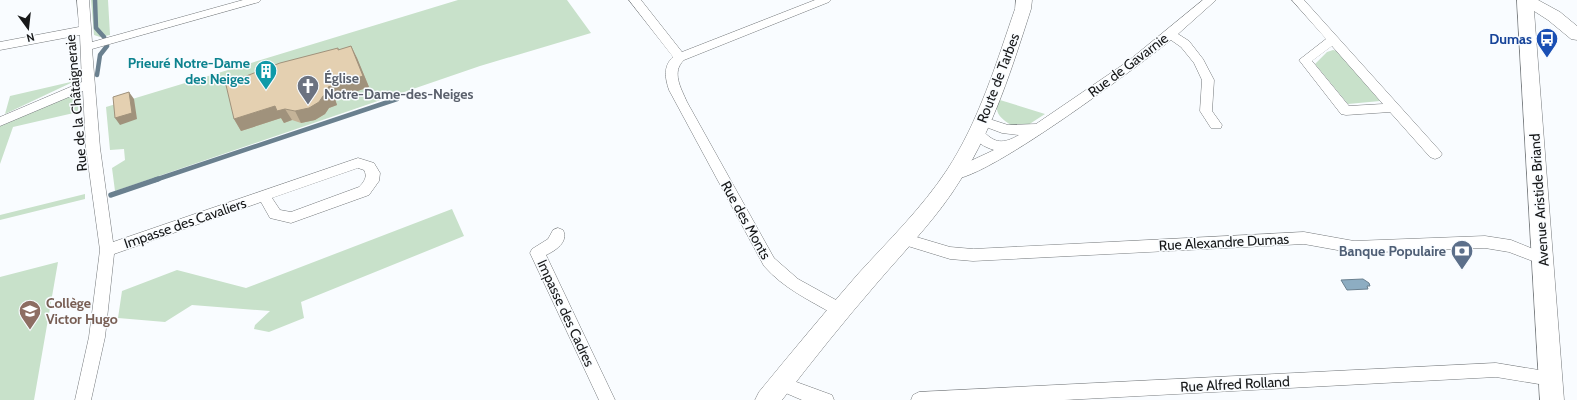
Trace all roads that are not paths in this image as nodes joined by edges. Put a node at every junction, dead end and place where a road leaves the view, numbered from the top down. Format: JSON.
{"nodes":[{"id":1,"x":83,"y":0,"type":"edge"},
{"id":2,"x":255,"y":0,"type":"edge"},
{"id":3,"x":635,"y":0,"type":"edge"},
{"id":4,"x":1024,"y":0,"type":"edge"},
{"id":5,"x":1210,"y":0,"type":"edge"},
{"id":6,"x":1298,"y":0,"type":"edge"},
{"id":7,"x":1525,"y":0,"type":"edge"},
{"id":8,"x":819,"y":1,"type":"edge"},
{"id":9,"x":85,"y":30,"type":"junction"},
{"id":10,"x":1170,"y":34,"type":"junction"},
{"id":11,"x":1577,"y":36,"type":"edge"},
{"id":12,"x":1332,"y":40,"type":"junction"},
{"id":13,"x":0,"y":46,"type":"edge"},
{"id":14,"x":87,"y":46,"type":"junction"},
{"id":15,"x":680,"y":57,"type":"junction"},
{"id":16,"x":88,"y":84,"type":"junction"},
{"id":17,"x":1393,"y":106,"type":"junction"},
{"id":18,"x":0,"y":122,"type":"edge"},
{"id":19,"x":1216,"y":125,"type":"dead end"},
{"id":20,"x":1042,"y":126,"type":"junction"},
{"id":21,"x":980,"y":127,"type":"junction"},
{"id":22,"x":1008,"y":147,"type":"junction"},
{"id":23,"x":1435,"y":154,"type":"dead end"},
{"id":24,"x":954,"y":175,"type":"junction"},
{"id":25,"x":264,"y":196,"type":"junction"},
{"id":26,"x":558,"y":234,"type":"dead end"},
{"id":27,"x":903,"y":239,"type":"junction"},
{"id":28,"x":107,"y":250,"type":"junction"},
{"id":29,"x":1543,"y":259,"type":"junction"},
{"id":30,"x":840,"y":310,"type":"junction"},
{"id":31,"x":1551,"y":379,"type":"junction"},
{"id":32,"x":773,"y":392,"type":"edge"},
{"id":33,"x":83,"y":400,"type":"edge"},
{"id":34,"x":607,"y":400,"type":"edge"},
{"id":35,"x":826,"y":400,"type":"edge"},
{"id":36,"x":918,"y":400,"type":"edge"},
{"id":37,"x":1552,"y":400,"type":"edge"}],
"edges":[{"from":1,"to":9,"type":"street","name":"Rue de la Châtaigneraie"},
{"from":2,"to":14,"type":"street"},
{"from":3,"to":15,"type":"street"},
{"from":4,"to":21,"type":"street","name":"Route de Tarbes"},
{"from":5,"to":10,"type":"street","name":"Rue de Gavarnie"},
{"from":6,"to":12,"type":"street"},
{"from":7,"to":11,"type":"street"},
{"from":7,"to":29,"type":"street","name":"Avenue Aristide Briand"},
{"from":8,"to":15,"type":"street"},
{"from":9,"to":13,"type":"street"},
{"from":9,"to":14,"type":"street","name":"Rue de la Châtaigneraie"},
{"from":10,"to":19,"type":"street"},
{"from":10,"to":20,"type":"street","name":"Rue de Gavarnie"},
{"from":12,"to":17,"type":"street"},
{"from":12,"to":17,"type":"street"},
{"from":14,"to":16,"type":"street","name":"Rue de la Châtaigneraie"},
{"from":15,"to":30,"type":"street","name":"Rue des Monts"},
{"from":16,"to":18,"type":"street"},
{"from":16,"to":28,"type":"street","name":"Rue de la Châtaigneraie"},
{"from":17,"to":23,"type":"street"},
{"from":20,"to":21,"type":"street","name":"Rue de Gavarnie"},
{"from":20,"to":22,"type":"street","name":"Rue de Gavarnie"},
{"from":21,"to":22,"type":"street"},
{"from":21,"to":24,"type":"street","name":"Route de Tarbes"},
{"from":22,"to":24,"type":"street","name":"Rue de Gavarnie"},
{"from":24,"to":27,"type":"street","name":"Route de Tarbes"},
{"from":25,"to":25,"type":"street","name":"Impasse des Cavaliers"},
{"from":25,"to":28,"type":"street","name":"Impasse des Cavaliers"},
{"from":26,"to":34,"type":"street","name":"Impasse des Cadres"},
{"from":27,"to":29,"type":"street","name":"Rue Alexandre Dumas"},
{"from":27,"to":30,"type":"street","name":"Route de Tarbes"},
{"from":28,"to":33,"type":"street","name":"Rue de la Châtaigneraie"},
{"from":29,"to":31,"type":"street","name":"Avenue Aristide Briand"},
{"from":30,"to":32,"type":"street","name":"Route de Tarbes"},
{"from":31,"to":36,"type":"street","name":"Rue Alfred Rolland"},
{"from":31,"to":37,"type":"street","name":"Avenue Aristide Briand"},
{"from":32,"to":35,"type":"street"}]}
